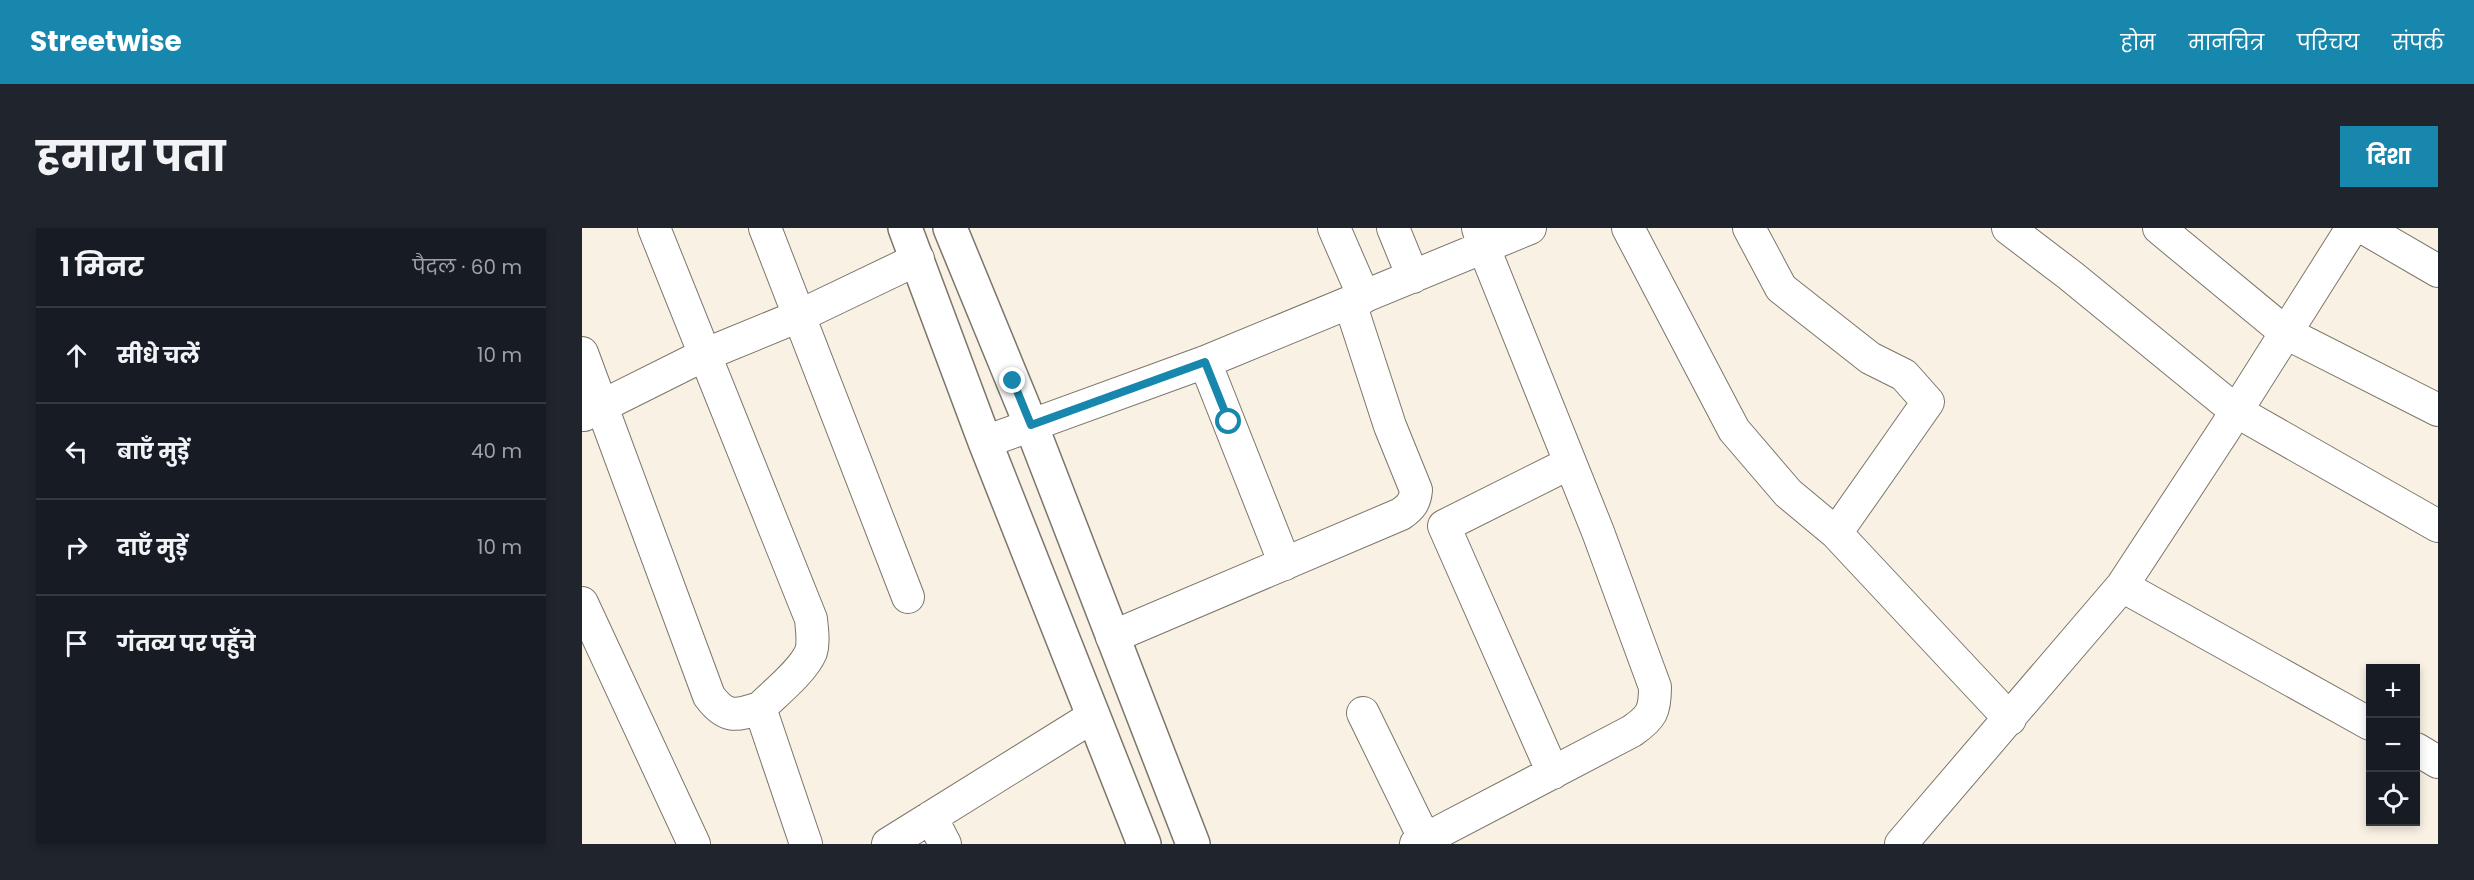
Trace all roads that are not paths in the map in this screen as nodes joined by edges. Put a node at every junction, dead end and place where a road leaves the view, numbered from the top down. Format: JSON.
{"nodes":[{"id":1,"x":654,"y":228,"type":"edge"},
{"id":2,"x":765,"y":228,"type":"edge"},
{"id":3,"x":905,"y":228,"type":"edge"},
{"id":4,"x":950,"y":228,"type":"edge"},
{"id":5,"x":1334,"y":228,"type":"edge"},
{"id":6,"x":1393,"y":228,"type":"edge"},
{"id":7,"x":1530,"y":228,"type":"edge"},
{"id":8,"x":1628,"y":228,"type":"edge"},
{"id":9,"x":1749,"y":228,"type":"edge"},
{"id":10,"x":2008,"y":228,"type":"edge"},
{"id":11,"x":2159,"y":228,"type":"edge"},
{"id":12,"x":2352,"y":228,"type":"edge"},
{"id":13,"x":2364,"y":228,"type":"edge"},
{"id":14,"x":1481,"y":238,"type":"edge"},
{"id":15,"x":918,"y":260,"type":"junction"},
{"id":16,"x":2438,"y":271,"type":"edge"},
{"id":17,"x":1413,"y":277,"type":"junction"},
{"id":18,"x":1357,"y":300,"type":"junction"},
{"id":19,"x":799,"y":316,"type":"junction"},
{"id":20,"x":2286,"y":333,"type":"junction"},
{"id":21,"x":582,"y":353,"type":"edge"},
{"id":22,"x":704,"y":355,"type":"junction"},
{"id":23,"x":1205,"y":362,"type":"junction"},
{"id":24,"x":2438,"y":410,"type":"edge"},
{"id":25,"x":592,"y":411,"type":"edge"},
{"id":26,"x":2236,"y":411,"type":"junction"},
{"id":27,"x":1031,"y":425,"type":"junction"},
{"id":28,"x":985,"y":442,"type":"junction"},
{"id":29,"x":1570,"y":464,"type":"junction"},
{"id":30,"x":2438,"y":526,"type":"edge"},
{"id":31,"x":1836,"y":533,"type":"junction"},
{"id":32,"x":1285,"y":564,"type":"junction"},
{"id":33,"x":2122,"y":586,"type":"junction"},
{"id":34,"x":908,"y":597,"type":"dead end"},
{"id":35,"x":582,"y":603,"type":"edge"},
{"id":36,"x":1112,"y":637,"type":"junction"},
{"id":37,"x":760,"y":708,"type":"junction"},
{"id":38,"x":1363,"y":713,"type":"dead end"},
{"id":39,"x":1092,"y":717,"type":"junction"},
{"id":40,"x":2010,"y":719,"type":"junction"},
{"id":41,"x":2366,"y":722,"type":"edge"},
{"id":42,"x":2420,"y":752,"type":"edge"},
{"id":43,"x":2438,"y":762,"type":"edge"},
{"id":44,"x":1553,"y":773,"type":"junction"},
{"id":45,"x":938,"y":831,"type":"edge"},
{"id":46,"x":1422,"y":843,"type":"edge"},
{"id":47,"x":694,"y":844,"type":"edge"},
{"id":48,"x":806,"y":844,"type":"edge"},
{"id":49,"x":888,"y":844,"type":"edge"},
{"id":50,"x":1143,"y":844,"type":"edge"},
{"id":51,"x":1193,"y":844,"type":"edge"},
{"id":52,"x":1901,"y":844,"type":"edge"}],
"edges":[{"from":1,"to":22,"type":"street"},
{"from":2,"to":19,"type":"street"},
{"from":3,"to":15,"type":"main road"},
{"from":4,"to":27,"type":"main road"},
{"from":5,"to":18,"type":"street"},
{"from":6,"to":17,"type":"street"},
{"from":7,"to":14,"type":"street"},
{"from":8,"to":31,"type":"street"},
{"from":9,"to":31,"type":"street"},
{"from":10,"to":26,"type":"street"},
{"from":11,"to":20,"type":"street"},
{"from":12,"to":20,"type":"street"},
{"from":13,"to":16,"type":"street"},
{"from":14,"to":17,"type":"street"},
{"from":14,"to":29,"type":"street"},
{"from":15,"to":19,"type":"street"},
{"from":15,"to":28,"type":"main road"},
{"from":17,"to":18,"type":"street"},
{"from":18,"to":23,"type":"street"},
{"from":18,"to":32,"type":"street"},
{"from":19,"to":22,"type":"street"},
{"from":19,"to":34,"type":"street"},
{"from":20,"to":24,"type":"street"},
{"from":20,"to":26,"type":"street"},
{"from":21,"to":25,"type":"street"},
{"from":22,"to":25,"type":"street"},
{"from":22,"to":37,"type":"street"},
{"from":23,"to":27,"type":"street"},
{"from":23,"to":32,"type":"street"},
{"from":25,"to":37,"type":"street"},
{"from":26,"to":30,"type":"street"},
{"from":26,"to":33,"type":"street"},
{"from":27,"to":28,"type":"street"},
{"from":27,"to":36,"type":"main road"},
{"from":28,"to":39,"type":"main road"},
{"from":29,"to":44,"type":"street"},
{"from":29,"to":44,"type":"street"},
{"from":31,"to":40,"type":"street"},
{"from":32,"to":36,"type":"street"},
{"from":33,"to":40,"type":"street"},
{"from":33,"to":41,"type":"street"},
{"from":35,"to":47,"type":"street"},
{"from":36,"to":51,"type":"main road"},
{"from":37,"to":48,"type":"street"},
{"from":38,"to":46,"type":"street"},
{"from":39,"to":45,"type":"street"},
{"from":39,"to":50,"type":"main road"},
{"from":40,"to":52,"type":"street"},
{"from":42,"to":43,"type":"street"},
{"from":44,"to":46,"type":"street"},
{"from":45,"to":49,"type":"street"}]}
